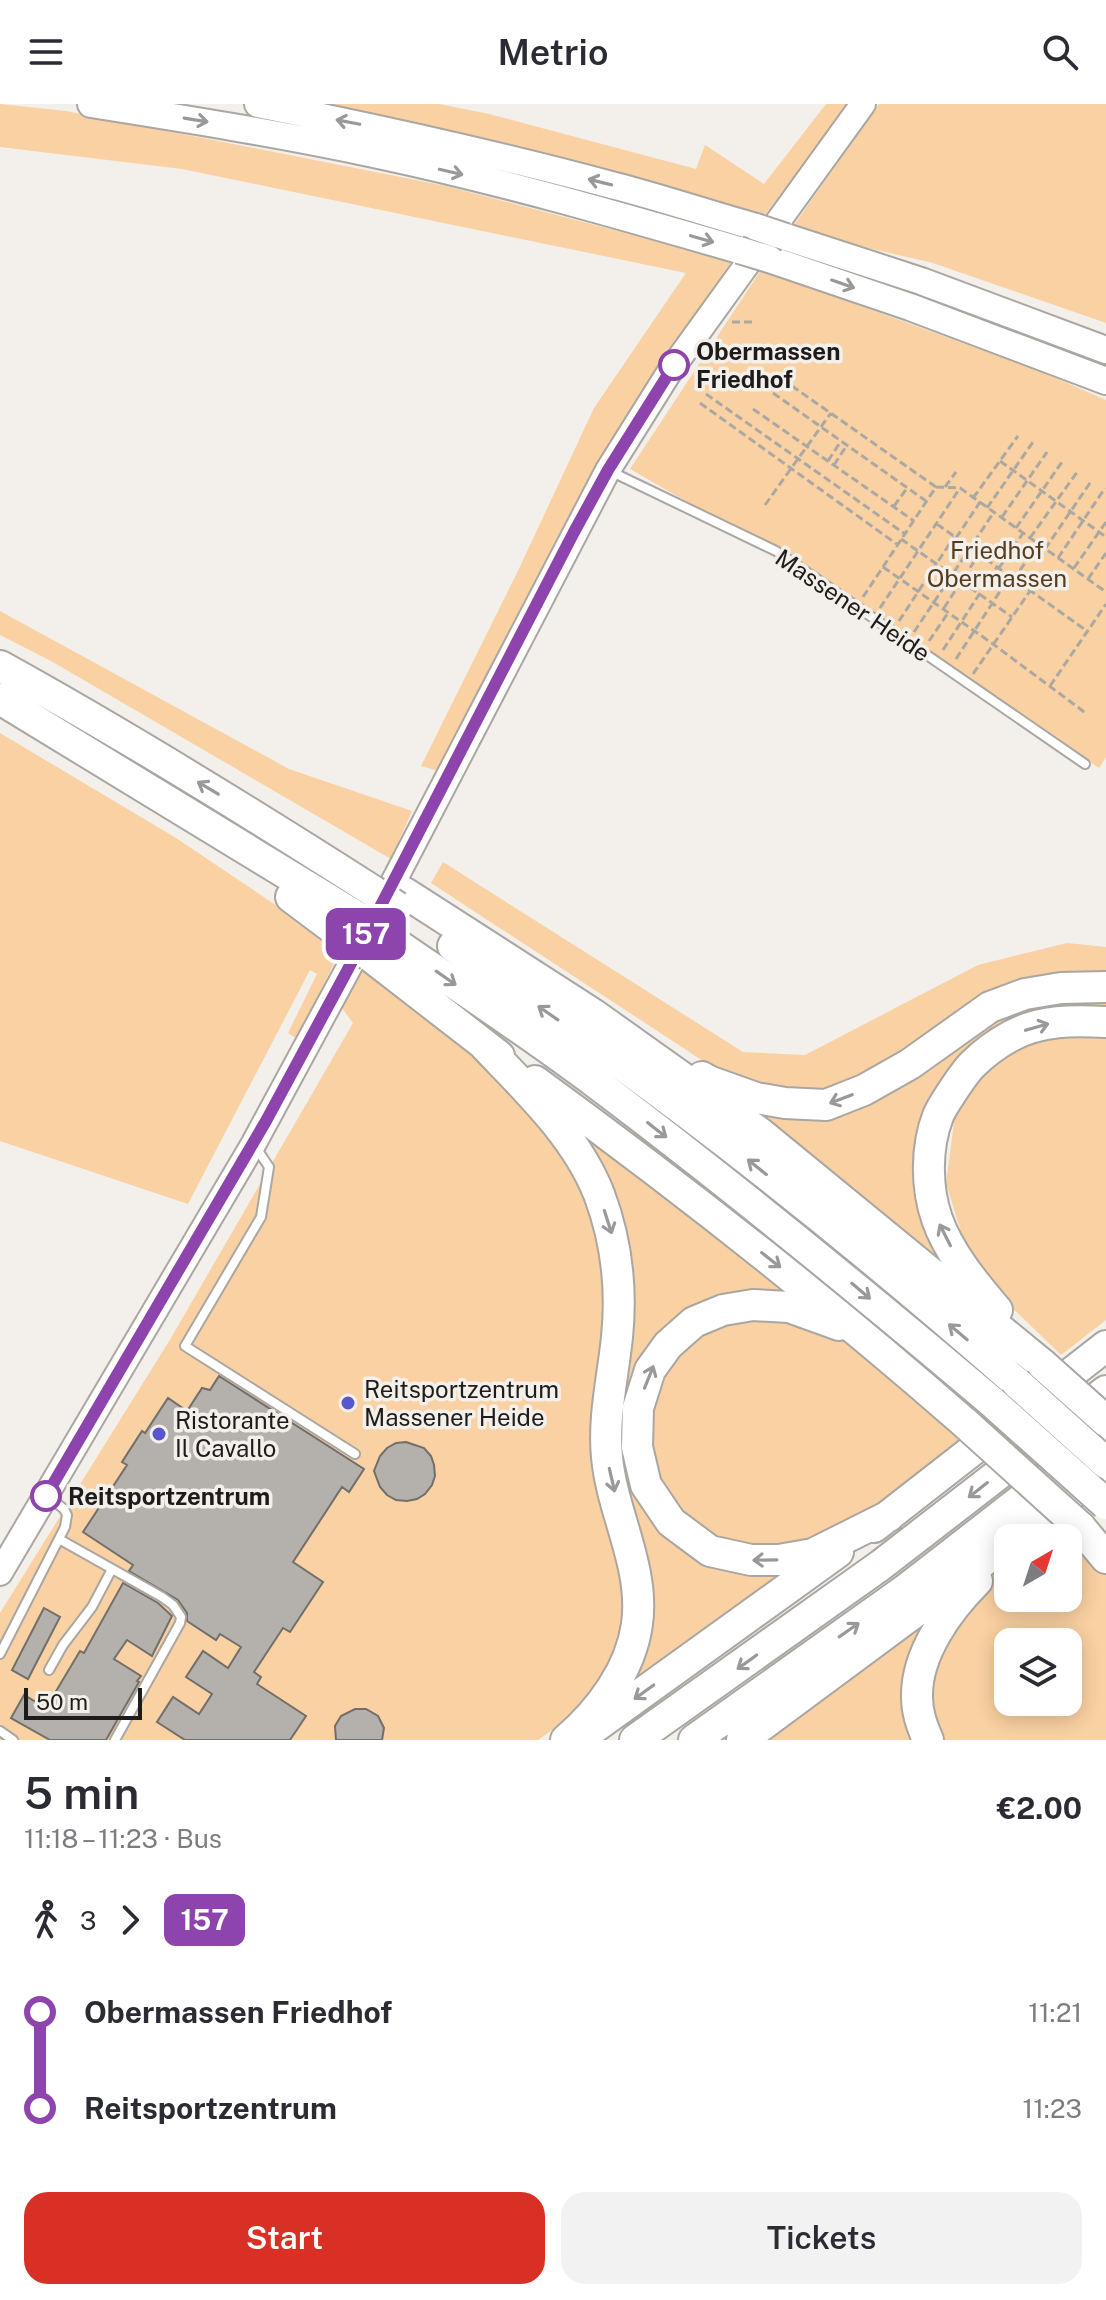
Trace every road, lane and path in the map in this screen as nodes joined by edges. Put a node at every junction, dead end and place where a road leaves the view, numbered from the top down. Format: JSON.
{"nodes":[{"id":1,"x":91,"y":104,"type":"edge"},
{"id":2,"x":258,"y":104,"type":"edge"},
{"id":3,"x":863,"y":104,"type":"edge"},
{"id":4,"x":723,"y":322,"type":"dead end"},
{"id":5,"x":756,"y":322,"type":"dead end"},
{"id":6,"x":1106,"y":350,"type":"edge"},
{"id":7,"x":782,"y":379,"type":"dead end"},
{"id":8,"x":1106,"y":381,"type":"edge"},
{"id":9,"x":773,"y":393,"type":"dead end"},
{"id":10,"x":706,"y":394,"type":"dead end"},
{"id":11,"x":700,"y":403,"type":"dead end"},
{"id":12,"x":753,"y":409,"type":"dead end"},
{"id":13,"x":831,"y":413,"type":"junction"},
{"id":14,"x":821,"y":427,"type":"junction"},
{"id":15,"x":1018,"y":436,"type":"dead end"},
{"id":16,"x":841,"y":441,"type":"junction"},
{"id":17,"x":1033,"y":442,"type":"dead end"},
{"id":18,"x":847,"y":445,"type":"junction"},
{"id":19,"x":807,"y":446,"type":"junction"},
{"id":20,"x":834,"y":452,"type":"junction"},
{"id":21,"x":1047,"y":452,"type":"dead end"},
{"id":22,"x":840,"y":456,"type":"junction"},
{"id":23,"x":798,"y":459,"type":"junction"},
{"id":24,"x":828,"y":461,"type":"junction"},
{"id":25,"x":1000,"y":461,"type":"junction"},
{"id":26,"x":1062,"y":462,"type":"dead end"},
{"id":27,"x":834,"y":465,"type":"junction"},
{"id":28,"x":791,"y":468,"type":"junction"},
{"id":29,"x":608,"y":470,"type":"junction"},
{"id":30,"x":1014,"y":471,"type":"junction"},
{"id":31,"x":1078,"y":471,"type":"dead end"},
{"id":32,"x":956,"y":472,"type":"dead end"},
{"id":33,"x":1092,"y":480,"type":"dead end"},
{"id":34,"x":1028,"y":481,"type":"junction"},
{"id":35,"x":936,"y":487,"type":"junction"},
{"id":36,"x":945,"y":487,"type":"junction"},
{"id":37,"x":907,"y":488,"type":"junction"},
{"id":38,"x":960,"y":488,"type":"junction"},
{"id":39,"x":1105,"y":488,"type":"edge"},
{"id":40,"x":1042,"y":491,"type":"junction"},
{"id":41,"x":973,"y":498,"type":"junction"},
{"id":42,"x":926,"y":501,"type":"junction"},
{"id":43,"x":980,"y":502,"type":"junction"},
{"id":44,"x":1056,"y":502,"type":"junction"},
{"id":45,"x":765,"y":505,"type":"dead end"},
{"id":46,"x":894,"y":506,"type":"junction"},
{"id":47,"x":987,"y":508,"type":"junction"},
{"id":48,"x":1070,"y":511,"type":"junction"},
{"id":49,"x":994,"y":512,"type":"junction"},
{"id":50,"x":1001,"y":518,"type":"junction"},
{"id":51,"x":914,"y":521,"type":"junction"},
{"id":52,"x":1084,"y":521,"type":"junction"},
{"id":53,"x":1106,"y":522,"type":"edge"},
{"id":54,"x":937,"y":524,"type":"junction"},
{"id":55,"x":1016,"y":528,"type":"junction"},
{"id":56,"x":1099,"y":532,"type":"junction"},
{"id":57,"x":1023,"y":533,"type":"junction"},
{"id":58,"x":905,"y":534,"type":"junction"},
{"id":59,"x":1106,"y":537,"type":"edge"},
{"id":60,"x":955,"y":538,"type":"junction"},
{"id":61,"x":1030,"y":538,"type":"junction"},
{"id":62,"x":901,"y":539,"type":"junction"},
{"id":63,"x":1038,"y":544,"type":"junction"},
{"id":64,"x":898,"y":545,"type":"junction"},
{"id":65,"x":970,"y":548,"type":"junction"},
{"id":66,"x":1045,"y":549,"type":"junction"},
{"id":67,"x":919,"y":552,"type":"junction"},
{"id":68,"x":1106,"y":553,"type":"edge"},
{"id":69,"x":979,"y":554,"type":"junction"},
{"id":70,"x":1058,"y":558,"type":"junction"},
{"id":71,"x":936,"y":564,"type":"junction"},
{"id":72,"x":883,"y":567,"type":"junction"},
{"id":73,"x":998,"y":568,"type":"junction"},
{"id":74,"x":1073,"y":569,"type":"junction"},
{"id":75,"x":952,"y":575,"type":"junction"},
{"id":76,"x":1012,"y":578,"type":"junction"},
{"id":77,"x":900,"y":579,"type":"junction"},
{"id":78,"x":1088,"y":579,"type":"junction"},
{"id":79,"x":961,"y":581,"type":"junction"},
{"id":80,"x":1105,"y":590,"type":"edge"},
{"id":81,"x":1030,"y":591,"type":"junction"},
{"id":82,"x":918,"y":592,"type":"junction"},
{"id":83,"x":979,"y":594,"type":"junction"},
{"id":84,"x":934,"y":603,"type":"junction"},
{"id":85,"x":992,"y":603,"type":"junction"},
{"id":86,"x":1106,"y":604,"type":"edge"},
{"id":87,"x":857,"y":607,"type":"junction"},
{"id":88,"x":879,"y":609,"type":"dead end"},
{"id":89,"x":943,"y":609,"type":"junction"},
{"id":90,"x":948,"y":613,"type":"junction"},
{"id":91,"x":1012,"y":617,"type":"junction"},
{"id":92,"x":899,"y":622,"type":"dead end"},
{"id":93,"x":961,"y":622,"type":"junction"},
{"id":94,"x":974,"y":631,"type":"junction"},
{"id":95,"x":1087,"y":631,"type":"junction"},
{"id":96,"x":914,"y":632,"type":"dead end"},
{"id":97,"x":929,"y":641,"type":"dead end"},
{"id":98,"x":993,"y":644,"type":"junction"},
{"id":99,"x":943,"y":650,"type":"dead end"},
{"id":100,"x":956,"y":659,"type":"dead end"},
{"id":101,"x":0,"y":666,"type":"edge"},
{"id":102,"x":967,"y":682,"type":"junction"},
{"id":103,"x":1050,"y":686,"type":"junction"},
{"id":104,"x":0,"y":699,"type":"edge"},
{"id":105,"x":1087,"y":714,"type":"dead end"},
{"id":106,"x":1085,"y":764,"type":"dead end"},
{"id":107,"x":389,"y":892,"type":"junction"},
{"id":108,"x":364,"y":937,"type":"junction"},
{"id":109,"x":1106,"y":987,"type":"edge"},
{"id":110,"x":593,"y":1014,"type":"junction"},
{"id":111,"x":1106,"y":1022,"type":"edge"},
{"id":112,"x":485,"y":1046,"type":"junction"},
{"id":113,"x":254,"y":1143,"type":"junction"},
{"id":114,"x":1103,"y":1348,"type":"edge"},
{"id":115,"x":897,"y":1364,"type":"junction"},
{"id":116,"x":1042,"y":1364,"type":"junction"},
{"id":117,"x":1106,"y":1391,"type":"edge"},
{"id":118,"x":1106,"y":1421,"type":"edge"},
{"id":119,"x":1106,"y":1434,"type":"edge"},
{"id":120,"x":355,"y":1454,"type":"dead end"},
{"id":121,"x":1106,"y":1465,"type":"edge"},
{"id":122,"x":46,"y":1496,"type":"junction"},
{"id":123,"x":1106,"y":1504,"type":"edge"},
{"id":124,"x":889,"y":1516,"type":"junction"},
{"id":125,"x":1035,"y":1524,"type":"edge"},
{"id":126,"x":1077,"y":1524,"type":"edge"},
{"id":127,"x":1082,"y":1529,"type":"edge"},
{"id":128,"x":1082,"y":1529,"type":"edge"},
{"id":129,"x":59,"y":1539,"type":"junction"},
{"id":130,"x":1106,"y":1550,"type":"edge"},
{"id":131,"x":994,"y":1553,"type":"edge"},
{"id":132,"x":1106,"y":1558,"type":"edge"},
{"id":133,"x":994,"y":1564,"type":"edge"},
{"id":134,"x":112,"y":1569,"type":"junction"},
{"id":135,"x":0,"y":1573,"type":"edge"},
{"id":136,"x":0,"y":1654,"type":"edge"},
{"id":137,"x":49,"y":1670,"type":"dead end"},
{"id":138,"x":0,"y":1731,"type":"edge"},
{"id":139,"x":13,"y":1740,"type":"edge"},
{"id":140,"x":115,"y":1740,"type":"edge"},
{"id":141,"x":566,"y":1740,"type":"edge"},
{"id":142,"x":577,"y":1740,"type":"edge"},
{"id":143,"x":635,"y":1740,"type":"edge"},
{"id":144,"x":694,"y":1740,"type":"edge"},
{"id":145,"x":742,"y":1740,"type":"edge"},
{"id":146,"x":928,"y":1740,"type":"edge"}],
"edges":[{"from":1,"to":8,"type":"main road","one_way":true,"bridge":true},
{"from":6,"to":2,"type":"main road","one_way":true,"bridge":true},
{"from":3,"to":29,"type":"street"},
{"from":4,"to":5,"type":"path"},
{"from":7,"to":13,"type":"path"},
{"from":9,"to":14,"type":"path"},
{"from":10,"to":23,"type":"path"},
{"from":11,"to":28,"type":"path"},
{"from":12,"to":19,"type":"path"},
{"from":13,"to":14,"type":"path"},
{"from":13,"to":35,"type":"path"},
{"from":14,"to":16,"type":"path"},
{"from":14,"to":19,"type":"path"},
{"from":15,"to":25,"type":"path"},
{"from":16,"to":18,"type":"path"},
{"from":16,"to":20,"type":"path"},
{"from":17,"to":30,"type":"path"},
{"from":18,"to":22,"type":"path"},
{"from":18,"to":37,"type":"path"},
{"from":19,"to":23,"type":"path"},
{"from":19,"to":24,"type":"path"},
{"from":20,"to":22,"type":"path"},
{"from":20,"to":24,"type":"path"},
{"from":21,"to":34,"type":"path"},
{"from":22,"to":27,"type":"path"},
{"from":23,"to":28,"type":"path"},
{"from":23,"to":58,"type":"path"},
{"from":24,"to":27,"type":"path"},
{"from":25,"to":30,"type":"path"},
{"from":25,"to":41,"type":"path"},
{"from":26,"to":40,"type":"path"},
{"from":27,"to":46,"type":"path"},
{"from":28,"to":45,"type":"path"},
{"from":28,"to":64,"type":"path"},
{"from":29,"to":87,"type":"lane","name":"Massener Heide"},
{"from":29,"to":113,"type":"street"},
{"from":30,"to":34,"type":"path"},
{"from":30,"to":47,"type":"path"},
{"from":31,"to":44,"type":"path"},
{"from":32,"to":36,"type":"path"},
{"from":33,"to":48,"type":"path"},
{"from":34,"to":40,"type":"path"},
{"from":34,"to":50,"type":"path"},
{"from":35,"to":36,"type":"path"},
{"from":35,"to":42,"type":"path"},
{"from":36,"to":38,"type":"path"},
{"from":37,"to":42,"type":"path"},
{"from":37,"to":46,"type":"path"},
{"from":38,"to":41,"type":"path"},
{"from":38,"to":54,"type":"path"},
{"from":39,"to":52,"type":"path"},
{"from":40,"to":44,"type":"path"},
{"from":40,"to":55,"type":"path"},
{"from":41,"to":43,"type":"path"},
{"from":42,"to":51,"type":"path"},
{"from":43,"to":47,"type":"path"},
{"from":43,"to":60,"type":"path"},
{"from":44,"to":48,"type":"path"},
{"from":44,"to":61,"type":"path"},
{"from":46,"to":51,"type":"path"},
{"from":47,"to":49,"type":"path"},
{"from":48,"to":52,"type":"path"},
{"from":48,"to":66,"type":"path"},
{"from":49,"to":50,"type":"path"},
{"from":49,"to":65,"type":"path"},
{"from":50,"to":55,"type":"path"},
{"from":51,"to":58,"type":"path"},
{"from":52,"to":56,"type":"path"},
{"from":52,"to":70,"type":"path"},
{"from":53,"to":56,"type":"path"},
{"from":54,"to":60,"type":"path"},
{"from":54,"to":67,"type":"path"},
{"from":55,"to":57,"type":"path"},
{"from":56,"to":59,"type":"path"},
{"from":56,"to":74,"type":"path"},
{"from":57,"to":61,"type":"path"},
{"from":57,"to":73,"type":"path"},
{"from":58,"to":62,"type":"path"},
{"from":60,"to":65,"type":"path"},
{"from":60,"to":71,"type":"path"},
{"from":61,"to":63,"type":"path"},
{"from":62,"to":64,"type":"path"},
{"from":62,"to":67,"type":"path"},
{"from":63,"to":66,"type":"path"},
{"from":63,"to":76,"type":"path"},
{"from":64,"to":72,"type":"path"},
{"from":65,"to":69,"type":"path"},
{"from":65,"to":75,"type":"path"},
{"from":66,"to":70,"type":"path"},
{"from":67,"to":71,"type":"path"},
{"from":67,"to":77,"type":"path"},
{"from":68,"to":78,"type":"path"},
{"from":69,"to":73,"type":"path"},
{"from":69,"to":79,"type":"path"},
{"from":70,"to":74,"type":"path"},
{"from":71,"to":75,"type":"path"},
{"from":71,"to":82,"type":"path"},
{"from":72,"to":77,"type":"path"},
{"from":72,"to":87,"type":"path"},
{"from":73,"to":76,"type":"path"},
{"from":73,"to":83,"type":"path"},
{"from":74,"to":78,"type":"path"},
{"from":75,"to":79,"type":"path"},
{"from":75,"to":84,"type":"path"},
{"from":76,"to":81,"type":"path"},
{"from":76,"to":85,"type":"path"},
{"from":77,"to":82,"type":"path"},
{"from":77,"to":88,"type":"path"},
{"from":78,"to":80,"type":"path"},
{"from":79,"to":83,"type":"path"},
{"from":79,"to":89,"type":"path"},
{"from":81,"to":91,"type":"path"},
{"from":81,"to":95,"type":"path"},
{"from":82,"to":84,"type":"path"},
{"from":82,"to":92,"type":"path"},
{"from":83,"to":85,"type":"path"},
{"from":83,"to":93,"type":"path"},
{"from":84,"to":89,"type":"path"},
{"from":84,"to":96,"type":"path"},
{"from":85,"to":91,"type":"path"},
{"from":85,"to":94,"type":"path"},
{"from":86,"to":95,"type":"path"},
{"from":87,"to":102,"type":"lane","name":"Massener Heide"},
{"from":89,"to":90,"type":"path"},
{"from":90,"to":93,"type":"path"},
{"from":90,"to":97,"type":"path"},
{"from":91,"to":98,"type":"path"},
{"from":93,"to":94,"type":"path"},
{"from":93,"to":99,"type":"path"},
{"from":94,"to":98,"type":"path"},
{"from":94,"to":100,"type":"path"},
{"from":95,"to":103,"type":"path"},
{"from":98,"to":102,"type":"path"},
{"from":98,"to":103,"type":"path"},
{"from":107,"to":101,"type":"highway","one_way":true},
{"from":102,"to":106,"type":"lane","name":"Massener Heide"},
{"from":103,"to":105,"type":"path"},
{"from":104,"to":108,"type":"highway"},
{"from":107,"to":110,"type":"highway"},
{"from":121,"to":107,"type":"highway","one_way":true,"bridge":true},
{"from":108,"to":112,"type":"highway"},
{"from":108,"to":123,"type":"highway","one_way":true,"bridge":true},
{"from":109,"to":110,"type":"highway","one_way":true},
{"from":110,"to":116,"type":"highway"},
{"from":116,"to":111,"type":"highway","one_way":true},
{"from":112,"to":115,"type":"highway","one_way":true},
{"from":112,"to":141,"type":"highway","one_way":true},
{"from":113,"to":120,"type":"lane"},
{"from":113,"to":122,"type":"street"},
{"from":114,"to":124,"type":"highway"},
{"from":124,"to":115,"type":"highway","one_way":true},
{"from":115,"to":126,"type":"highway","bridge":true},
{"from":116,"to":118,"type":"highway","bridge":true},
{"from":117,"to":143,"type":"highway","one_way":true},
{"from":144,"to":119,"type":"highway","one_way":true},
{"from":121,"to":125,"type":"highway"},
{"from":122,"to":129,"type":"lane"},
{"from":122,"to":135,"type":"street"},
{"from":124,"to":142,"type":"highway","one_way":true},
{"from":127,"to":130,"type":"highway"},
{"from":128,"to":132,"type":"highway"},
{"from":129,"to":134,"type":"lane"},
{"from":129,"to":136,"type":"lane"},
{"from":131,"to":145,"type":"highway"},
{"from":133,"to":146,"type":"highway"},
{"from":134,"to":137,"type":"lane"},
{"from":134,"to":140,"type":"lane"},
{"from":138,"to":139,"type":"lane"}]}
